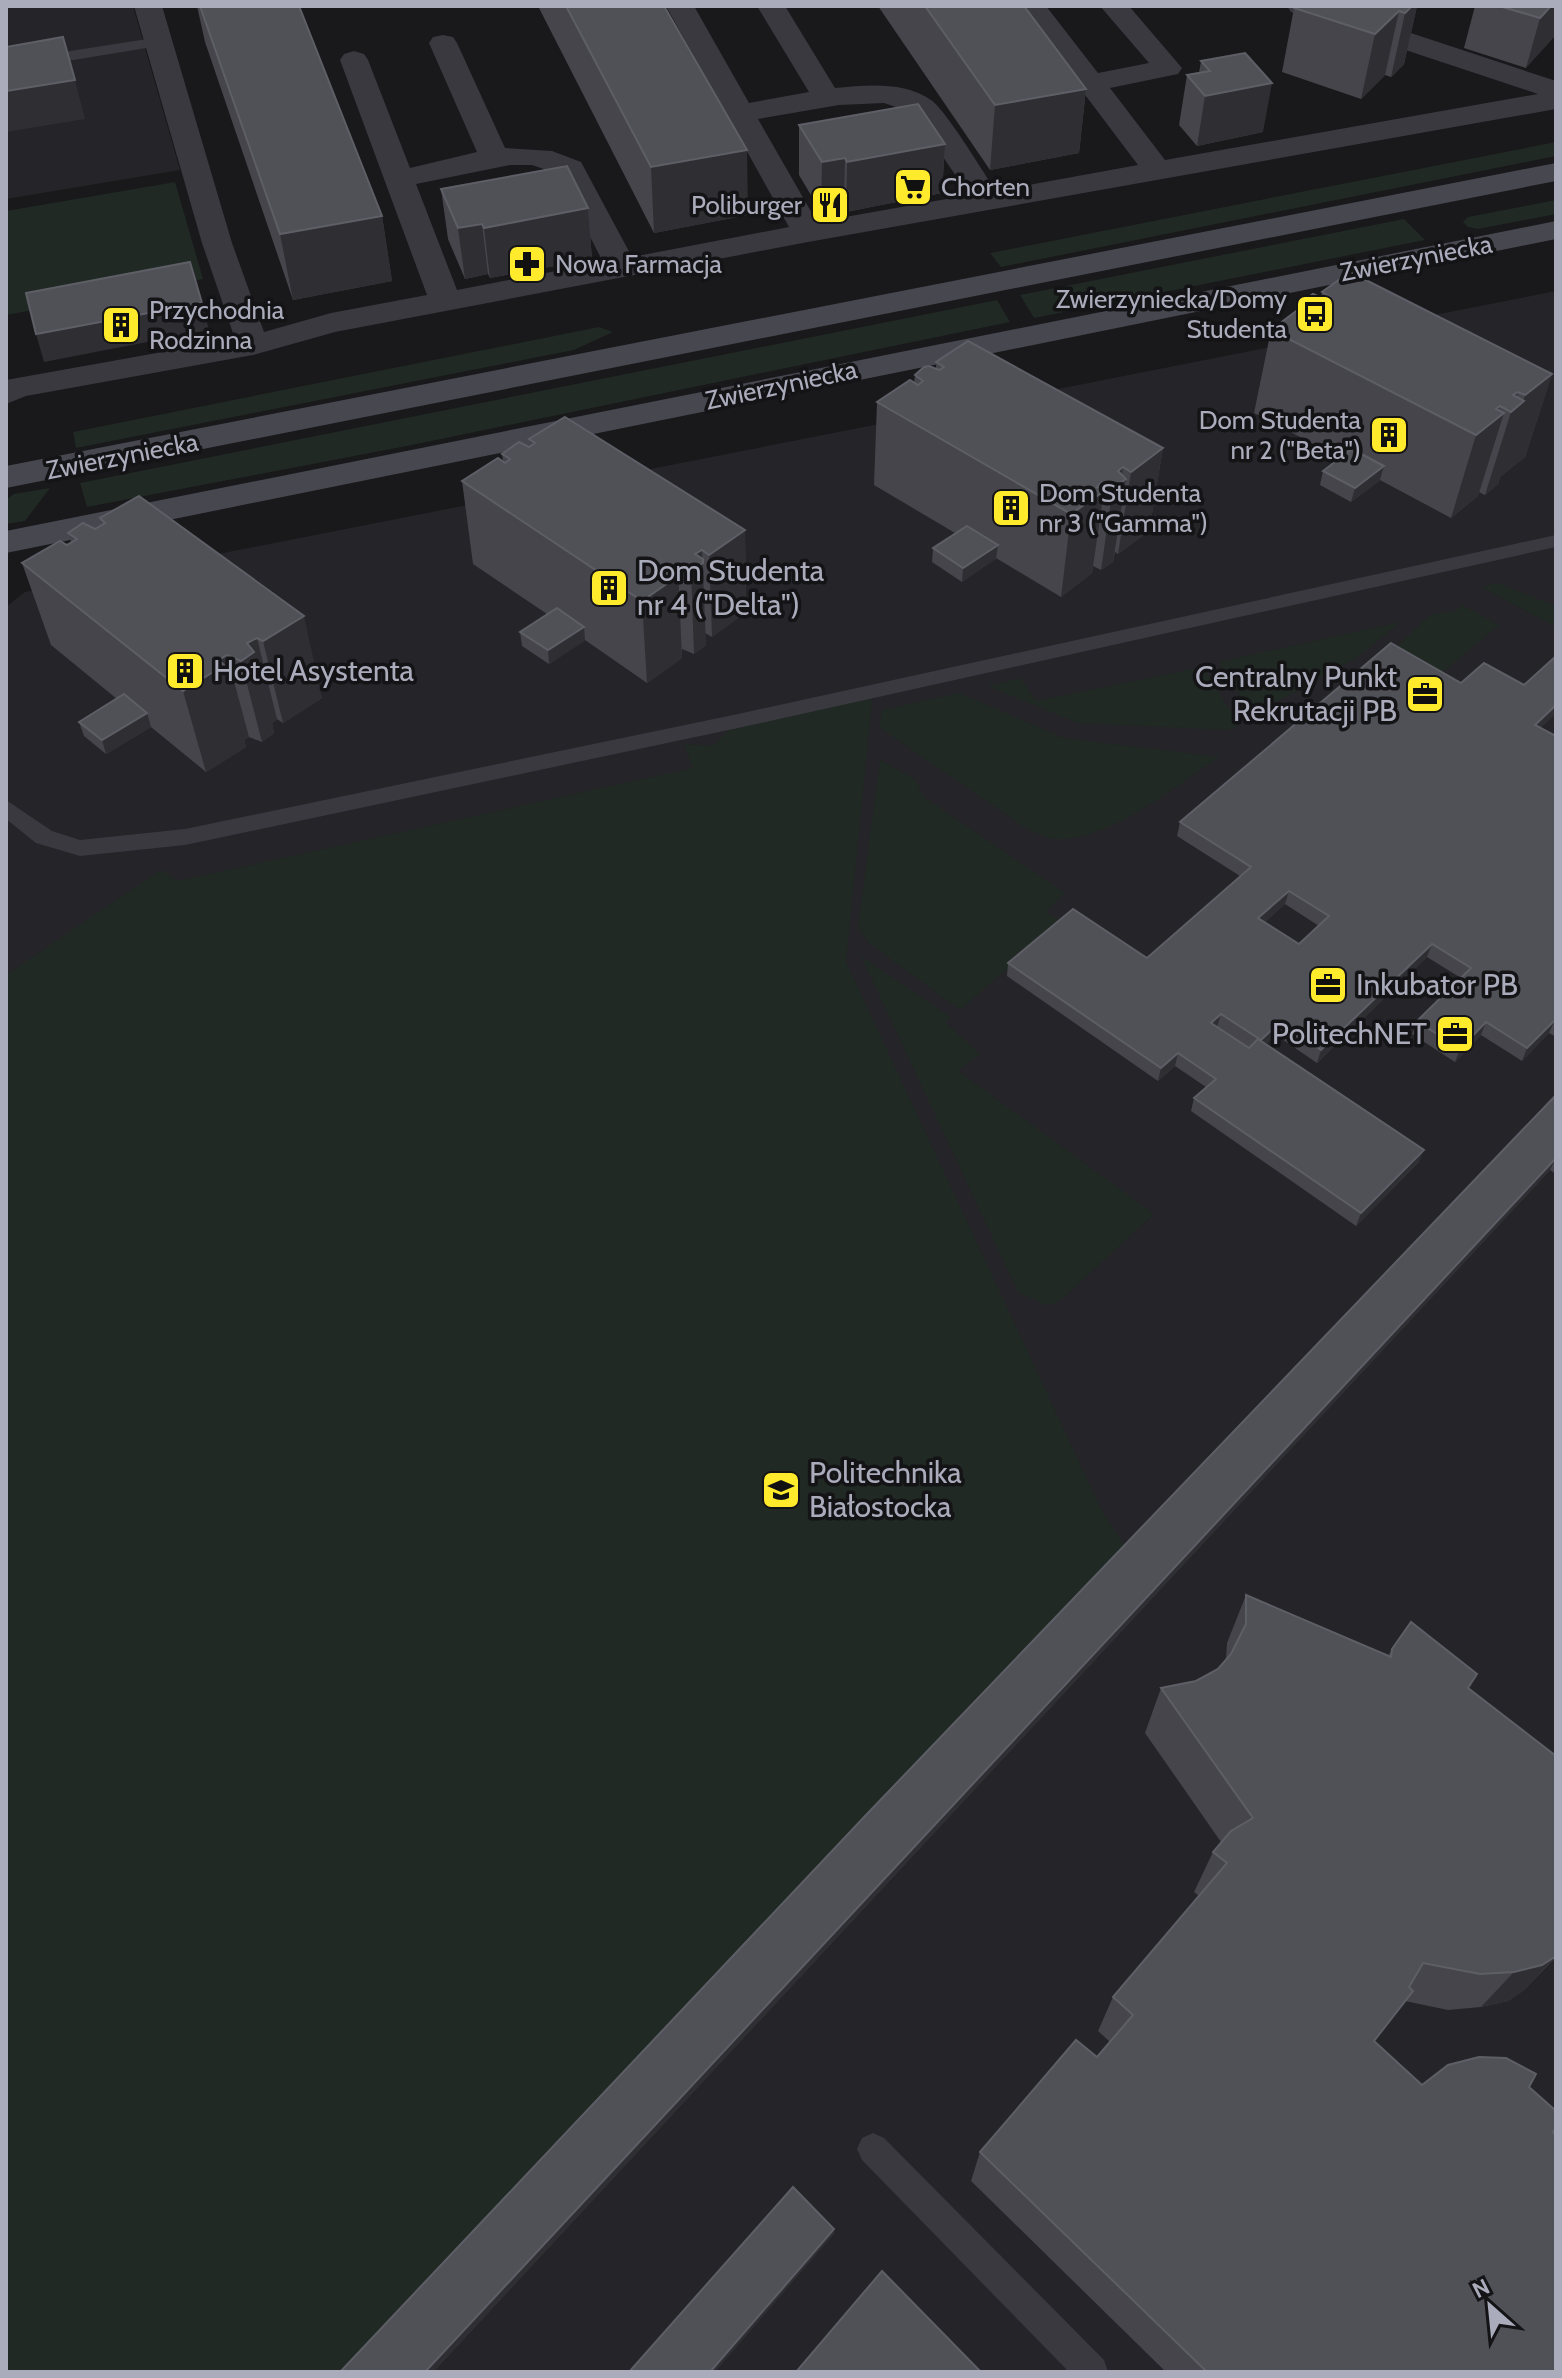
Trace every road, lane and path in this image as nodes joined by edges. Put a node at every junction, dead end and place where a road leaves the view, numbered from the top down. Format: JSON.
{"nodes":[{"id":1,"x":148,"y":6,"type":"edge"},
{"id":2,"x":680,"y":6,"type":"edge"},
{"id":3,"x":771,"y":6,"type":"edge"},
{"id":4,"x":1032,"y":6,"type":"edge"},
{"id":5,"x":1114,"y":6,"type":"edge"},
{"id":6,"x":1301,"y":6,"type":"edge"},
{"id":7,"x":160,"y":42,"type":"junction"},
{"id":8,"x":443,"y":43,"type":"dead end"},
{"id":9,"x":354,"y":60,"type":"dead end"},
{"id":10,"x":6,"y":66,"type":"edge"},
{"id":11,"x":1091,"y":83,"type":"junction"},
{"id":12,"x":1556,"y":91,"type":"edge"},
{"id":13,"x":828,"y":100,"type":"junction"},
{"id":14,"x":1556,"y":100,"type":"edge"},
{"id":15,"x":740,"y":113,"type":"junction"},
{"id":16,"x":495,"y":160,"type":"junction"},
{"id":17,"x":1158,"y":171,"type":"junction"},
{"id":18,"x":1556,"y":172,"type":"edge"},
{"id":19,"x":400,"y":179,"type":"junction"},
{"id":20,"x":1480,"y":188,"type":"junction"},
{"id":21,"x":987,"y":200,"type":"junction"},
{"id":22,"x":1556,"y":230,"type":"edge"},
{"id":23,"x":808,"y":233,"type":"junction"},
{"id":24,"x":1514,"y":238,"type":"junction"},
{"id":25,"x":622,"y":268,"type":"junction"},
{"id":26,"x":445,"y":301,"type":"junction"},
{"id":27,"x":253,"y":345,"type":"junction"},
{"id":28,"x":6,"y":394,"type":"edge"},
{"id":29,"x":6,"y":477,"type":"edge"},
{"id":30,"x":1556,"y":541,"type":"edge"},
{"id":31,"x":6,"y":542,"type":"edge"},
{"id":32,"x":6,"y":808,"type":"edge"},
{"id":33,"x":873,"y":2149,"type":"dead end"},
{"id":34,"x":1092,"y":2372,"type":"edge"}],
"edges":[{"from":1,"to":7,"type":"street"},
{"from":2,"to":15,"type":"street"},
{"from":3,"to":13,"type":"street"},
{"from":4,"to":11,"type":"street"},
{"from":5,"to":11,"type":"street"},
{"from":6,"to":12,"type":"street"},
{"from":7,"to":10,"type":"lane"},
{"from":7,"to":27,"type":"street"},
{"from":8,"to":16,"type":"street"},
{"from":9,"to":19,"type":"street"},
{"from":11,"to":17,"type":"street"},
{"from":13,"to":15,"type":"street"},
{"from":13,"to":21,"type":"street"},
{"from":14,"to":17,"type":"street"},
{"from":15,"to":23,"type":"street"},
{"from":16,"to":19,"type":"street"},
{"from":16,"to":25,"type":"street"},
{"from":17,"to":21,"type":"street"},
{"from":18,"to":20,"type":"main road","name":"Zwierzyniecka"},
{"from":19,"to":26,"type":"street"},
{"from":20,"to":24,"type":"main road"},
{"from":20,"to":29,"type":"main road","name":"Zwierzyniecka"},
{"from":21,"to":23,"type":"street"},
{"from":22,"to":24,"type":"main road","name":"Zwierzyniecka"},
{"from":23,"to":25,"type":"street"},
{"from":24,"to":31,"type":"main road","name":"Zwierzyniecka"},
{"from":25,"to":26,"type":"street"},
{"from":26,"to":27,"type":"street"},
{"from":27,"to":28,"type":"street"},
{"from":30,"to":32,"type":"lane"},
{"from":33,"to":34,"type":"lane"}]}
